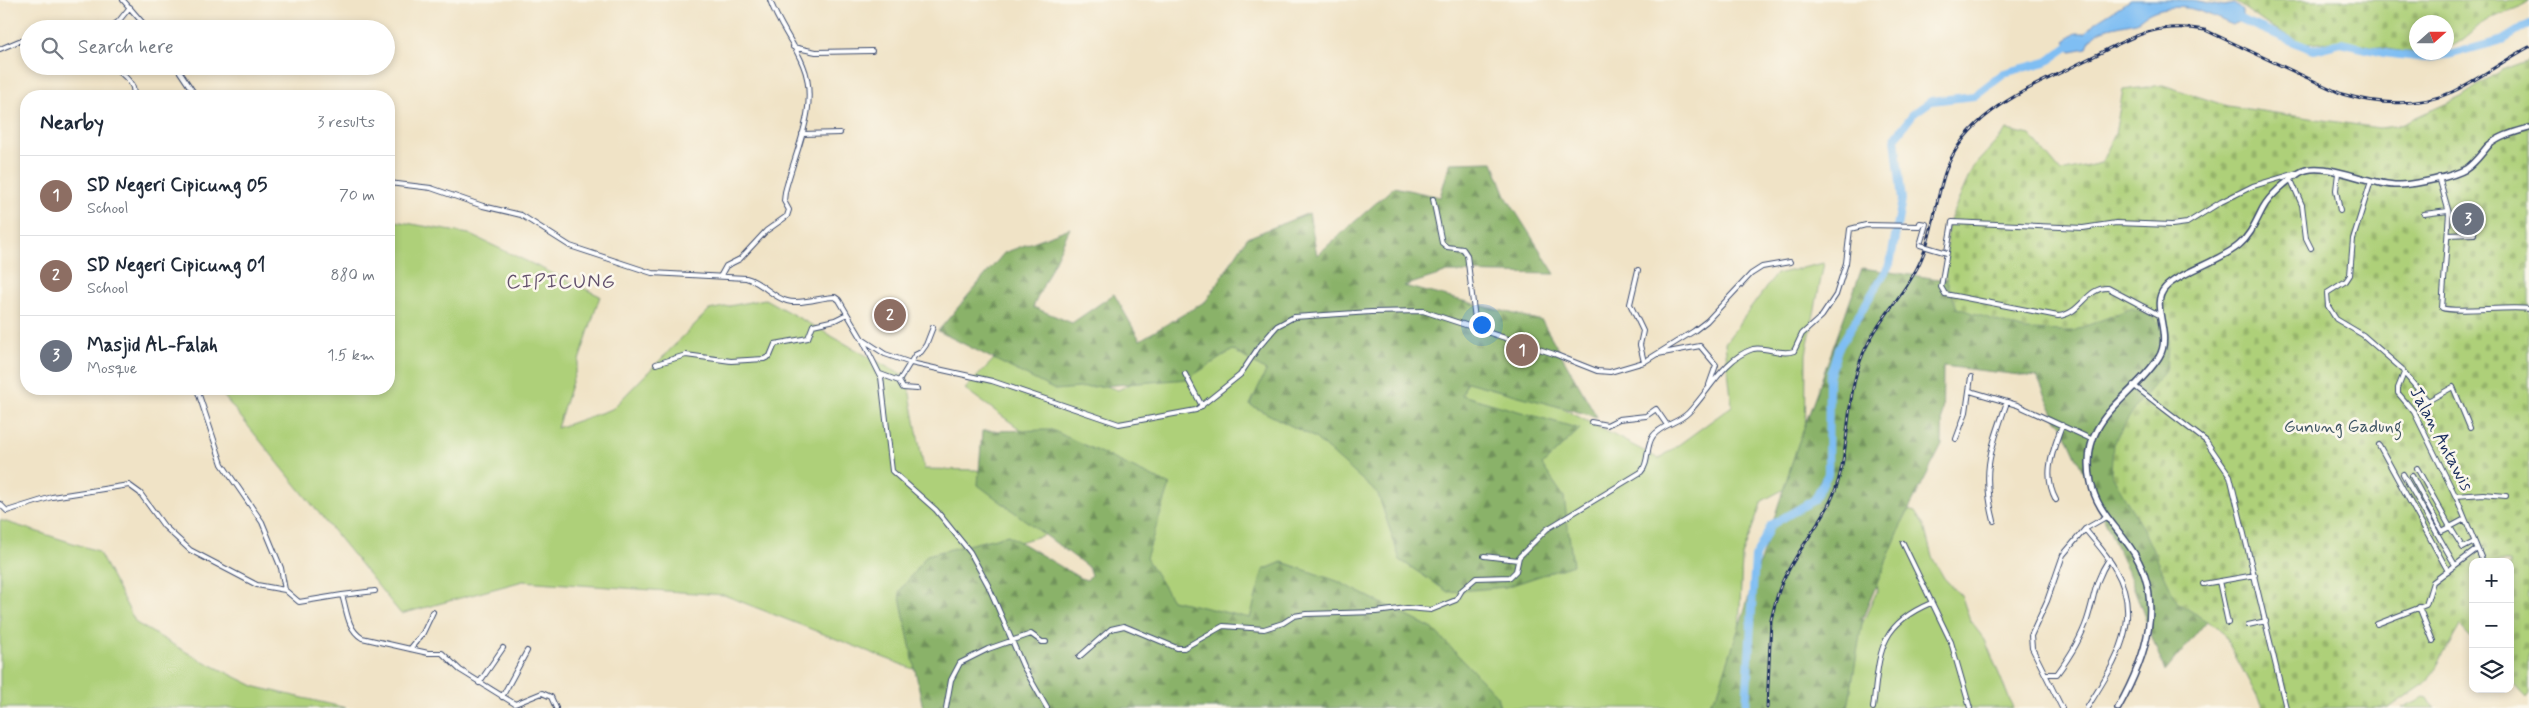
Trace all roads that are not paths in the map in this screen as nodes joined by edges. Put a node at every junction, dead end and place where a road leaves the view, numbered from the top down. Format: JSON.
{"nodes":[{"id":1,"x":123,"y":0,"type":"edge"},
{"id":2,"x":770,"y":0,"type":"edge"},
{"id":3,"x":130,"y":7,"type":"junction"},
{"id":4,"x":120,"y":20,"type":"edge"},
{"id":5,"x":141,"y":20,"type":"edge"},
{"id":6,"x":20,"y":41,"type":"edge"},
{"id":7,"x":793,"y":47,"type":"junction"},
{"id":8,"x":0,"y":49,"type":"edge"},
{"id":9,"x":872,"y":51,"type":"dead end"},
{"id":10,"x":123,"y":75,"type":"edge"},
{"id":11,"x":182,"y":75,"type":"edge"},
{"id":12,"x":134,"y":90,"type":"edge"},
{"id":13,"x":192,"y":90,"type":"edge"},
{"id":14,"x":2529,"y":128,"type":"edge"},
{"id":15,"x":840,"y":133,"type":"dead end"},
{"id":16,"x":802,"y":134,"type":"junction"},
{"id":17,"x":2299,"y":172,"type":"junction"},
{"id":18,"x":2338,"y":173,"type":"junction"},
{"id":19,"x":2439,"y":177,"type":"junction"},
{"id":20,"x":2291,"y":180,"type":"junction"},
{"id":21,"x":2371,"y":181,"type":"junction"},
{"id":22,"x":395,"y":184,"type":"edge"},
{"id":23,"x":1433,"y":199,"type":"dead end"},
{"id":24,"x":2340,"y":211,"type":"dead end"},
{"id":25,"x":2448,"y":211,"type":"junction"},
{"id":26,"x":2475,"y":213,"type":"dead end"},
{"id":27,"x":2424,"y":214,"type":"dead end"},
{"id":28,"x":2448,"y":235,"type":"junction"},
{"id":29,"x":2311,"y":248,"type":"dead end"},
{"id":30,"x":1947,"y":253,"type":"junction"},
{"id":31,"x":1790,"y":262,"type":"dead end"},
{"id":32,"x":1638,"y":270,"type":"dead end"},
{"id":33,"x":721,"y":275,"type":"junction"},
{"id":34,"x":2529,"y":309,"type":"edge"},
{"id":35,"x":847,"y":314,"type":"junction"},
{"id":36,"x":2161,"y":316,"type":"junction"},
{"id":37,"x":934,"y":327,"type":"dead end"},
{"id":38,"x":1476,"y":328,"type":"junction"},
{"id":39,"x":862,"y":339,"type":"junction"},
{"id":40,"x":1655,"y":355,"type":"junction"},
{"id":41,"x":1644,"y":362,"type":"junction"},
{"id":42,"x":911,"y":363,"type":"junction"},
{"id":43,"x":656,"y":364,"type":"dead end"},
{"id":44,"x":2404,"y":373,"type":"junction"},
{"id":45,"x":880,"y":374,"type":"junction"},
{"id":46,"x":1185,"y":374,"type":"dead end"},
{"id":47,"x":1971,"y":377,"type":"dead end"},
{"id":48,"x":899,"y":381,"type":"junction"},
{"id":49,"x":2134,"y":385,"type":"junction"},
{"id":50,"x":1708,"y":388,"type":"junction"},
{"id":51,"x":917,"y":389,"type":"dead end"},
{"id":52,"x":1970,"y":391,"type":"junction"},
{"id":53,"x":199,"y":395,"type":"edge"},
{"id":54,"x":2007,"y":402,"type":"junction"},
{"id":55,"x":1202,"y":406,"type":"junction"},
{"id":56,"x":1591,"y":422,"type":"dead end"},
{"id":57,"x":1667,"y":425,"type":"junction"},
{"id":58,"x":2062,"y":425,"type":"junction"},
{"id":59,"x":2470,"y":428,"type":"dead end"},
{"id":60,"x":1956,"y":439,"type":"dead end"},
{"id":61,"x":2091,"y":440,"type":"junction"},
{"id":62,"x":2379,"y":444,"type":"dead end"},
{"id":63,"x":2417,"y":468,"type":"dead end"},
{"id":64,"x":2403,"y":474,"type":"dead end"},
{"id":65,"x":2412,"y":476,"type":"dead end"},
{"id":66,"x":2456,"y":496,"type":"junction"},
{"id":67,"x":2506,"y":496,"type":"dead end"},
{"id":68,"x":2056,"y":500,"type":"dead end"},
{"id":69,"x":0,"y":504,"type":"edge"},
{"id":70,"x":2106,"y":517,"type":"junction"},
{"id":71,"x":2465,"y":518,"type":"junction"},
{"id":72,"x":1994,"y":521,"type":"dead end"},
{"id":73,"x":2450,"y":527,"type":"junction"},
{"id":74,"x":2085,"y":529,"type":"junction"},
{"id":75,"x":2474,"y":542,"type":"junction"},
{"id":76,"x":1903,"y":543,"type":"dead end"},
{"id":77,"x":2477,"y":549,"type":"junction"},
{"id":78,"x":1484,"y":556,"type":"dead end"},
{"id":79,"x":2481,"y":558,"type":"edge"},
{"id":80,"x":2108,"y":559,"type":"junction"},
{"id":81,"x":1518,"y":560,"type":"junction"},
{"id":82,"x":2455,"y":565,"type":"junction"},
{"id":83,"x":2448,"y":571,"type":"junction"},
{"id":84,"x":2254,"y":575,"type":"junction"},
{"id":85,"x":2219,"y":581,"type":"junction"},
{"id":86,"x":2203,"y":584,"type":"dead end"},
{"id":87,"x":285,"y":590,"type":"junction"},
{"id":88,"x":375,"y":591,"type":"dead end"},
{"id":89,"x":342,"y":596,"type":"junction"},
{"id":90,"x":1931,"y":603,"type":"junction"},
{"id":91,"x":2420,"y":607,"type":"junction"},
{"id":92,"x":434,"y":612,"type":"dead end"},
{"id":93,"x":2266,"y":621,"type":"junction"},
{"id":94,"x":2228,"y":623,"type":"dead end"},
{"id":95,"x":2376,"y":624,"type":"dead end"},
{"id":96,"x":2248,"y":625,"type":"dead end"},
{"id":97,"x":1012,"y":640,"type":"junction"},
{"id":98,"x":2433,"y":641,"type":"dead end"},
{"id":99,"x":1046,"y":642,"type":"dead end"},
{"id":100,"x":503,"y":648,"type":"dead end"},
{"id":101,"x":410,"y":649,"type":"junction"},
{"id":102,"x":527,"y":651,"type":"dead end"},
{"id":103,"x":1079,"y":657,"type":"dead end"},
{"id":104,"x":2045,"y":674,"type":"junction"},
{"id":105,"x":479,"y":683,"type":"junction"},
{"id":106,"x":502,"y":696,"type":"junction"},
{"id":107,"x":556,"y":708,"type":"edge"},
{"id":108,"x":946,"y":708,"type":"edge"},
{"id":109,"x":1047,"y":708,"type":"edge"},
{"id":110,"x":1873,"y":708,"type":"edge"},
{"id":111,"x":1970,"y":708,"type":"edge"},
{"id":112,"x":2062,"y":708,"type":"edge"},
{"id":113,"x":2087,"y":708,"type":"edge"},
{"id":114,"x":2118,"y":708,"type":"edge"},
{"id":115,"x":2286,"y":708,"type":"edge"}],
"edges":[{"from":1,"to":3,"type":"street"},
{"from":2,"to":7,"type":"street"},
{"from":3,"to":4,"type":"street"},
{"from":3,"to":5,"type":"street"},
{"from":6,"to":8,"type":"street"},
{"from":7,"to":9,"type":"street"},
{"from":7,"to":16,"type":"street"},
{"from":10,"to":12,"type":"street"},
{"from":11,"to":13,"type":"street"},
{"from":14,"to":19,"type":"street"},
{"from":15,"to":16,"type":"street"},
{"from":16,"to":33,"type":"street"},
{"from":17,"to":18,"type":"street"},
{"from":17,"to":20,"type":"street"},
{"from":17,"to":30,"type":"street"},
{"from":18,"to":21,"type":"street"},
{"from":18,"to":24,"type":"street"},
{"from":19,"to":21,"type":"street"},
{"from":19,"to":25,"type":"street"},
{"from":20,"to":29,"type":"street"},
{"from":20,"to":36,"type":"street"},
{"from":21,"to":44,"type":"street","name":"Jalan Antawis"},
{"from":22,"to":33,"type":"street"},
{"from":23,"to":38,"type":"street"},
{"from":25,"to":27,"type":"street"},
{"from":25,"to":28,"type":"street"},
{"from":26,"to":28,"type":"street"},
{"from":28,"to":34,"type":"street"},
{"from":30,"to":36,"type":"street"},
{"from":30,"to":50,"type":"street","bridge":true},
{"from":31,"to":40,"type":"street"},
{"from":32,"to":41,"type":"street"},
{"from":33,"to":35,"type":"street"},
{"from":35,"to":39,"type":"street"},
{"from":35,"to":43,"type":"street"},
{"from":36,"to":49,"type":"street"},
{"from":37,"to":42,"type":"street"},
{"from":38,"to":41,"type":"street"},
{"from":38,"to":55,"type":"street"},
{"from":39,"to":42,"type":"street"},
{"from":39,"to":45,"type":"street"},
{"from":40,"to":41,"type":"street"},
{"from":40,"to":50,"type":"street"},
{"from":42,"to":48,"type":"street"},
{"from":42,"to":55,"type":"street"},
{"from":44,"to":59,"type":"street"},
{"from":44,"to":66,"type":"street","name":"Jalan Antawis"},
{"from":45,"to":48,"type":"street"},
{"from":45,"to":97,"type":"street"},
{"from":46,"to":55,"type":"street"},
{"from":47,"to":52,"type":"street"},
{"from":48,"to":51,"type":"street"},
{"from":49,"to":61,"type":"street"},
{"from":49,"to":84,"type":"street"},
{"from":50,"to":57,"type":"street"},
{"from":52,"to":54,"type":"street"},
{"from":52,"to":60,"type":"street"},
{"from":53,"to":87,"type":"street"},
{"from":54,"to":58,"type":"street"},
{"from":54,"to":72,"type":"street"},
{"from":56,"to":57,"type":"street"},
{"from":57,"to":81,"type":"street"},
{"from":58,"to":61,"type":"street"},
{"from":58,"to":68,"type":"street"},
{"from":61,"to":70,"type":"street"},
{"from":62,"to":83,"type":"street"},
{"from":63,"to":73,"type":"street"},
{"from":64,"to":82,"type":"street"},
{"from":65,"to":73,"type":"street"},
{"from":66,"to":67,"type":"street"},
{"from":66,"to":71,"type":"street","name":"Jalan Antawis"},
{"from":69,"to":87,"type":"street"},
{"from":70,"to":74,"type":"street"},
{"from":70,"to":114,"type":"street"},
{"from":71,"to":73,"type":"street"},
{"from":71,"to":75,"type":"street","name":"Jalan Antawis"},
{"from":73,"to":75,"type":"street"},
{"from":74,"to":80,"type":"street"},
{"from":74,"to":104,"type":"street"},
{"from":75,"to":77,"type":"street","name":"Jalan Antawis"},
{"from":76,"to":90,"type":"street"},
{"from":77,"to":79,"type":"street","name":"Jalan Antawis"},
{"from":77,"to":82,"type":"street"},
{"from":78,"to":81,"type":"street"},
{"from":80,"to":104,"type":"street"},
{"from":80,"to":113,"type":"street"},
{"from":81,"to":103,"type":"street"},
{"from":82,"to":83,"type":"street"},
{"from":83,"to":91,"type":"street"},
{"from":84,"to":85,"type":"street"},
{"from":84,"to":93,"type":"street"},
{"from":85,"to":86,"type":"street"},
{"from":85,"to":94,"type":"street"},
{"from":87,"to":89,"type":"street"},
{"from":88,"to":89,"type":"street"},
{"from":89,"to":101,"type":"street"},
{"from":90,"to":110,"type":"street"},
{"from":90,"to":111,"type":"street"},
{"from":91,"to":95,"type":"street"},
{"from":91,"to":98,"type":"street"},
{"from":92,"to":101,"type":"street"},
{"from":93,"to":96,"type":"street"},
{"from":93,"to":115,"type":"street"},
{"from":97,"to":99,"type":"street"},
{"from":97,"to":108,"type":"street"},
{"from":97,"to":109,"type":"street"},
{"from":100,"to":105,"type":"street"},
{"from":101,"to":105,"type":"street"},
{"from":102,"to":106,"type":"street"},
{"from":104,"to":112,"type":"street"},
{"from":105,"to":106,"type":"street"},
{"from":106,"to":107,"type":"street"}]}
